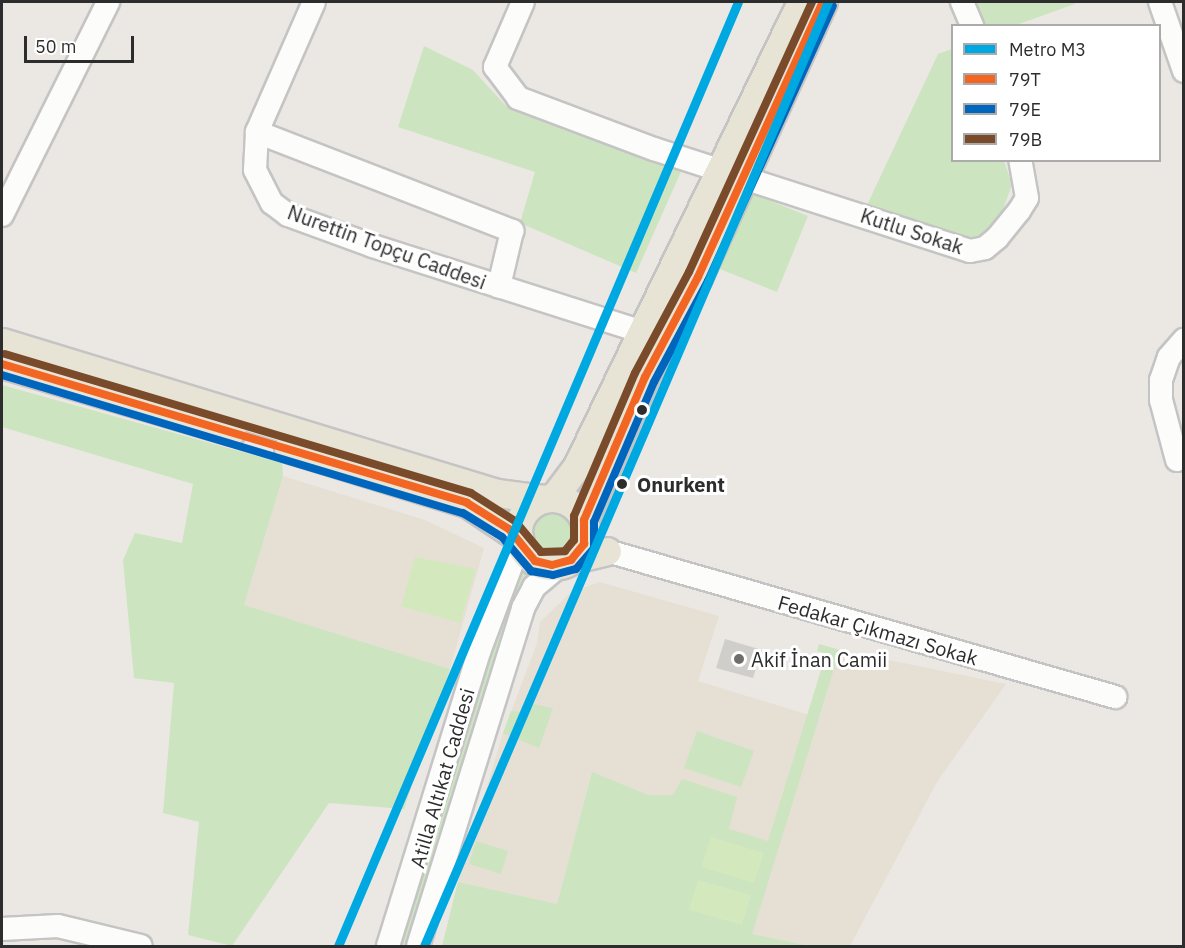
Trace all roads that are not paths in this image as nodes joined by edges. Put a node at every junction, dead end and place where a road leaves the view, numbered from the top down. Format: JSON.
{"nodes":[{"id":1,"x":108,"y":2,"type":"edge"},
{"id":2,"x":314,"y":2,"type":"edge"},
{"id":3,"x":523,"y":2,"type":"edge"},
{"id":4,"x":801,"y":2,"type":"edge"},
{"id":5,"x":823,"y":2,"type":"edge"},
{"id":6,"x":963,"y":2,"type":"edge"},
{"id":7,"x":1160,"y":2,"type":"edge"},
{"id":8,"x":971,"y":24,"type":"edge"},
{"id":9,"x":1184,"y":71,"type":"edge"},
{"id":10,"x":256,"y":132,"type":"junction"},
{"id":11,"x":1020,"y":162,"type":"edge"},
{"id":12,"x":731,"y":171,"type":"junction"},
{"id":13,"x":2,"y":215,"type":"edge"},
{"id":14,"x":499,"y":286,"type":"junction"},
{"id":15,"x":642,"y":332,"type":"junction"},
{"id":16,"x":2,"y":342,"type":"edge"},
{"id":17,"x":1176,"y":349,"type":"edge"},
{"id":18,"x":2,"y":364,"type":"edge"},
{"id":19,"x":1177,"y":460,"type":"dead end"},
{"id":20,"x":548,"y":498,"type":"junction"},
{"id":21,"x":585,"y":524,"type":"junction"},
{"id":22,"x":519,"y":540,"type":"junction"},
{"id":23,"x":607,"y":551,"type":"junction"},
{"id":24,"x":566,"y":562,"type":"junction"},
{"id":25,"x":1115,"y":697,"type":"dead end"},
{"id":26,"x":2,"y":929,"type":"edge"},
{"id":27,"x":2,"y":941,"type":"edge"},
{"id":28,"x":94,"y":946,"type":"edge"},
{"id":29,"x":141,"y":946,"type":"edge"},
{"id":30,"x":388,"y":946,"type":"edge"},
{"id":31,"x":418,"y":946,"type":"edge"}],
"edges":[{"from":1,"to":13,"type":"street"},
{"from":2,"to":10,"type":"street","name":"Nurettin Topçu Caddesi"},
{"from":3,"to":12,"type":"street","name":"Kutlu Sokak"},
{"from":4,"to":12,"type":"main road"},
{"from":5,"to":12,"type":"main road"},
{"from":6,"to":8,"type":"street"},
{"from":7,"to":9,"type":"street"},
{"from":10,"to":14,"type":"street","name":"Nurettin Topçu Caddesi"},
{"from":10,"to":14,"type":"street"},
{"from":11,"to":12,"type":"street","name":"Kutlu Sokak"},
{"from":12,"to":15,"type":"main road"},
{"from":12,"to":21,"type":"main road"},
{"from":14,"to":15,"type":"street","name":"Nurettin Topçu Caddesi"},
{"from":15,"to":20,"type":"main road"},
{"from":16,"to":20,"type":"main road"},
{"from":17,"to":19,"type":"street"},
{"from":18,"to":22,"type":"main road"},
{"from":20,"to":21,"type":"main road"},
{"from":20,"to":22,"type":"main road"},
{"from":21,"to":23,"type":"main road"},
{"from":21,"to":24,"type":"main road"},
{"from":22,"to":24,"type":"main road"},
{"from":22,"to":30,"type":"street","name":"Atilla Altıkat Caddesi"},
{"from":23,"to":24,"type":"main road"},
{"from":23,"to":25,"type":"street","name":"Fedakar Çıkmazı Sokak"},
{"from":24,"to":31,"type":"street","name":"Atilla Altıkat Caddesi"},
{"from":26,"to":29,"type":"street"},
{"from":27,"to":28,"type":"street"}]}
